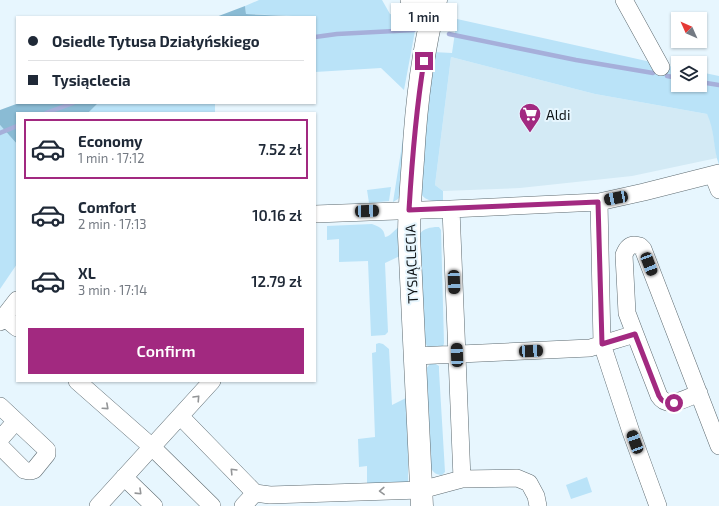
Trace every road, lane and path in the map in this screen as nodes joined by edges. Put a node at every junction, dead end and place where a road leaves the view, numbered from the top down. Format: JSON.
{"nodes":[{"id":1,"x":409,"y":0,"type":"edge"},
{"id":2,"x":624,"y":0,"type":"edge"},
{"id":3,"x":435,"y":5,"type":"edge"},
{"id":4,"x":661,"y":67,"type":"dead end"},
{"id":5,"x":717,"y":179,"type":"edge"},
{"id":6,"x":598,"y":202,"type":"junction"},
{"id":7,"x":451,"y":209,"type":"junction"},
{"id":8,"x":409,"y":210,"type":"junction"},
{"id":9,"x":316,"y":214,"type":"edge"},
{"id":10,"x":16,"y":301,"type":"edge"},
{"id":11,"x":2,"y":319,"type":"edge"},
{"id":12,"x":16,"y":327,"type":"edge"},
{"id":13,"x":635,"y":334,"type":"junction"},
{"id":14,"x":602,"y":344,"type":"junction"},
{"id":15,"x":457,"y":355,"type":"junction"},
{"id":16,"x":415,"y":356,"type":"junction"},
{"id":17,"x":78,"y":382,"type":"edge"},
{"id":18,"x":211,"y":382,"type":"edge"},
{"id":19,"x":699,"y":393,"type":"junction"},
{"id":20,"x":0,"y":406,"type":"edge"},
{"id":21,"x":180,"y":416,"type":"junction"},
{"id":22,"x":16,"y":421,"type":"junction"},
{"id":23,"x":0,"y":438,"type":"edge"},
{"id":24,"x":0,"y":446,"type":"edge"},
{"id":25,"x":719,"y":446,"type":"edge"},
{"id":26,"x":152,"y":447,"type":"junction"},
{"id":27,"x":124,"y":477,"type":"junction"},
{"id":28,"x":462,"y":479,"type":"junction"},
{"id":29,"x":255,"y":493,"type":"junction"},
{"id":30,"x":421,"y":498,"type":"edge"},
{"id":31,"x":98,"y":506,"type":"edge"},
{"id":32,"x":154,"y":506,"type":"edge"},
{"id":33,"x":212,"y":506,"type":"edge"},
{"id":34,"x":243,"y":506,"type":"edge"},
{"id":35,"x":538,"y":506,"type":"edge"},
{"id":36,"x":658,"y":506,"type":"edge"}],
"edges":[{"from":1,"to":3,"type":"street"},
{"from":2,"to":4,"type":"street"},
{"from":3,"to":8,"type":"street","name":"TYSIĄCLECIA"},
{"from":5,"to":6,"type":"street"},
{"from":6,"to":7,"type":"street"},
{"from":6,"to":14,"type":"street"},
{"from":7,"to":8,"type":"street"},
{"from":7,"to":15,"type":"street"},
{"from":8,"to":9,"type":"street"},
{"from":8,"to":16,"type":"street","name":"TYSIĄCLECIA"},
{"from":10,"to":11,"type":"street"},
{"from":11,"to":12,"type":"street"},
{"from":13,"to":14,"type":"street"},
{"from":13,"to":19,"type":"street"},
{"from":13,"to":19,"type":"street"},
{"from":14,"to":15,"type":"street"},
{"from":14,"to":36,"type":"street"},
{"from":15,"to":16,"type":"street"},
{"from":15,"to":28,"type":"street"},
{"from":16,"to":30,"type":"street","name":"TYSIĄCLECIA"},
{"from":17,"to":26,"type":"street","one_way":true},
{"from":21,"to":18,"type":"street","one_way":true},
{"from":19,"to":25,"type":"street"},
{"from":20,"to":22,"type":"street"},
{"from":21,"to":26,"type":"street"},
{"from":29,"to":21,"type":"street","one_way":true},
{"from":22,"to":23,"type":"street"},
{"from":22,"to":24,"type":"street"},
{"from":26,"to":27,"type":"street"},
{"from":26,"to":33,"type":"street"},
{"from":27,"to":31,"type":"street"},
{"from":27,"to":32,"type":"street","one_way":true},
{"from":28,"to":30,"type":"street"},
{"from":28,"to":35,"type":"street"},
{"from":30,"to":29,"type":"street","one_way":true},
{"from":29,"to":34,"type":"street"}]}
